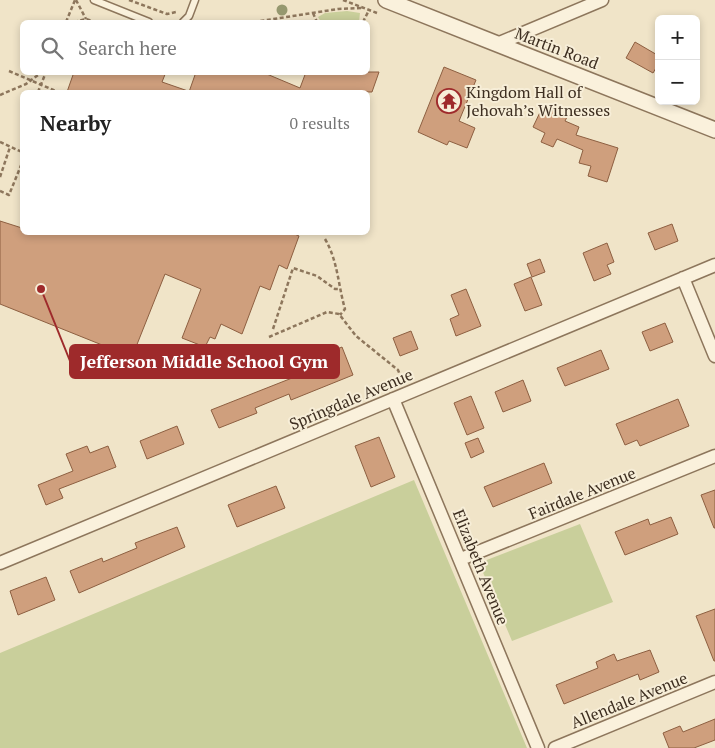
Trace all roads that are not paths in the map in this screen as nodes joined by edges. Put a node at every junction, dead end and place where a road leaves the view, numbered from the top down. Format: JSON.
{"nodes":[{"id":1,"x":94,"y":0,"type":"edge"},
{"id":2,"x":195,"y":0,"type":"edge"},
{"id":3,"x":386,"y":0,"type":"edge"},
{"id":4,"x":602,"y":0,"type":"edge"},
{"id":5,"x":144,"y":20,"type":"edge"},
{"id":6,"x":185,"y":20,"type":"edge"},
{"id":7,"x":497,"y":44,"type":"junction"},
{"id":8,"x":715,"y":130,"type":"edge"},
{"id":9,"x":715,"y":265,"type":"edge"},
{"id":10,"x":684,"y":278,"type":"junction"},
{"id":11,"x":715,"y":356,"type":"edge"},
{"id":12,"x":394,"y":399,"type":"junction"},
{"id":13,"x":715,"y":456,"type":"edge"},
{"id":14,"x":461,"y":559,"type":"junction"},
{"id":15,"x":0,"y":563,"type":"edge"},
{"id":16,"x":715,"y":682,"type":"edge"},
{"id":17,"x":538,"y":748,"type":"edge"},
{"id":18,"x":555,"y":748,"type":"edge"}],
"edges":[{"from":1,"to":5,"type":"lane"},
{"from":2,"to":6,"type":"lane"},
{"from":3,"to":7,"type":"street","name":"Martin Road"},
{"from":4,"to":7,"type":"street"},
{"from":7,"to":8,"type":"street","name":"Martin Road"},
{"from":9,"to":10,"type":"street","name":"Springdale Avenue"},
{"from":10,"to":11,"type":"street"},
{"from":10,"to":12,"type":"street","name":"Springdale Avenue"},
{"from":12,"to":14,"type":"street","name":"Elizabeth Avenue"},
{"from":12,"to":15,"type":"street","name":"Springdale Avenue"},
{"from":13,"to":14,"type":"street","name":"Fairdale Avenue"},
{"from":14,"to":17,"type":"street","name":"Elizabeth Avenue"},
{"from":16,"to":18,"type":"street","name":"Allendale Avenue"}]}
